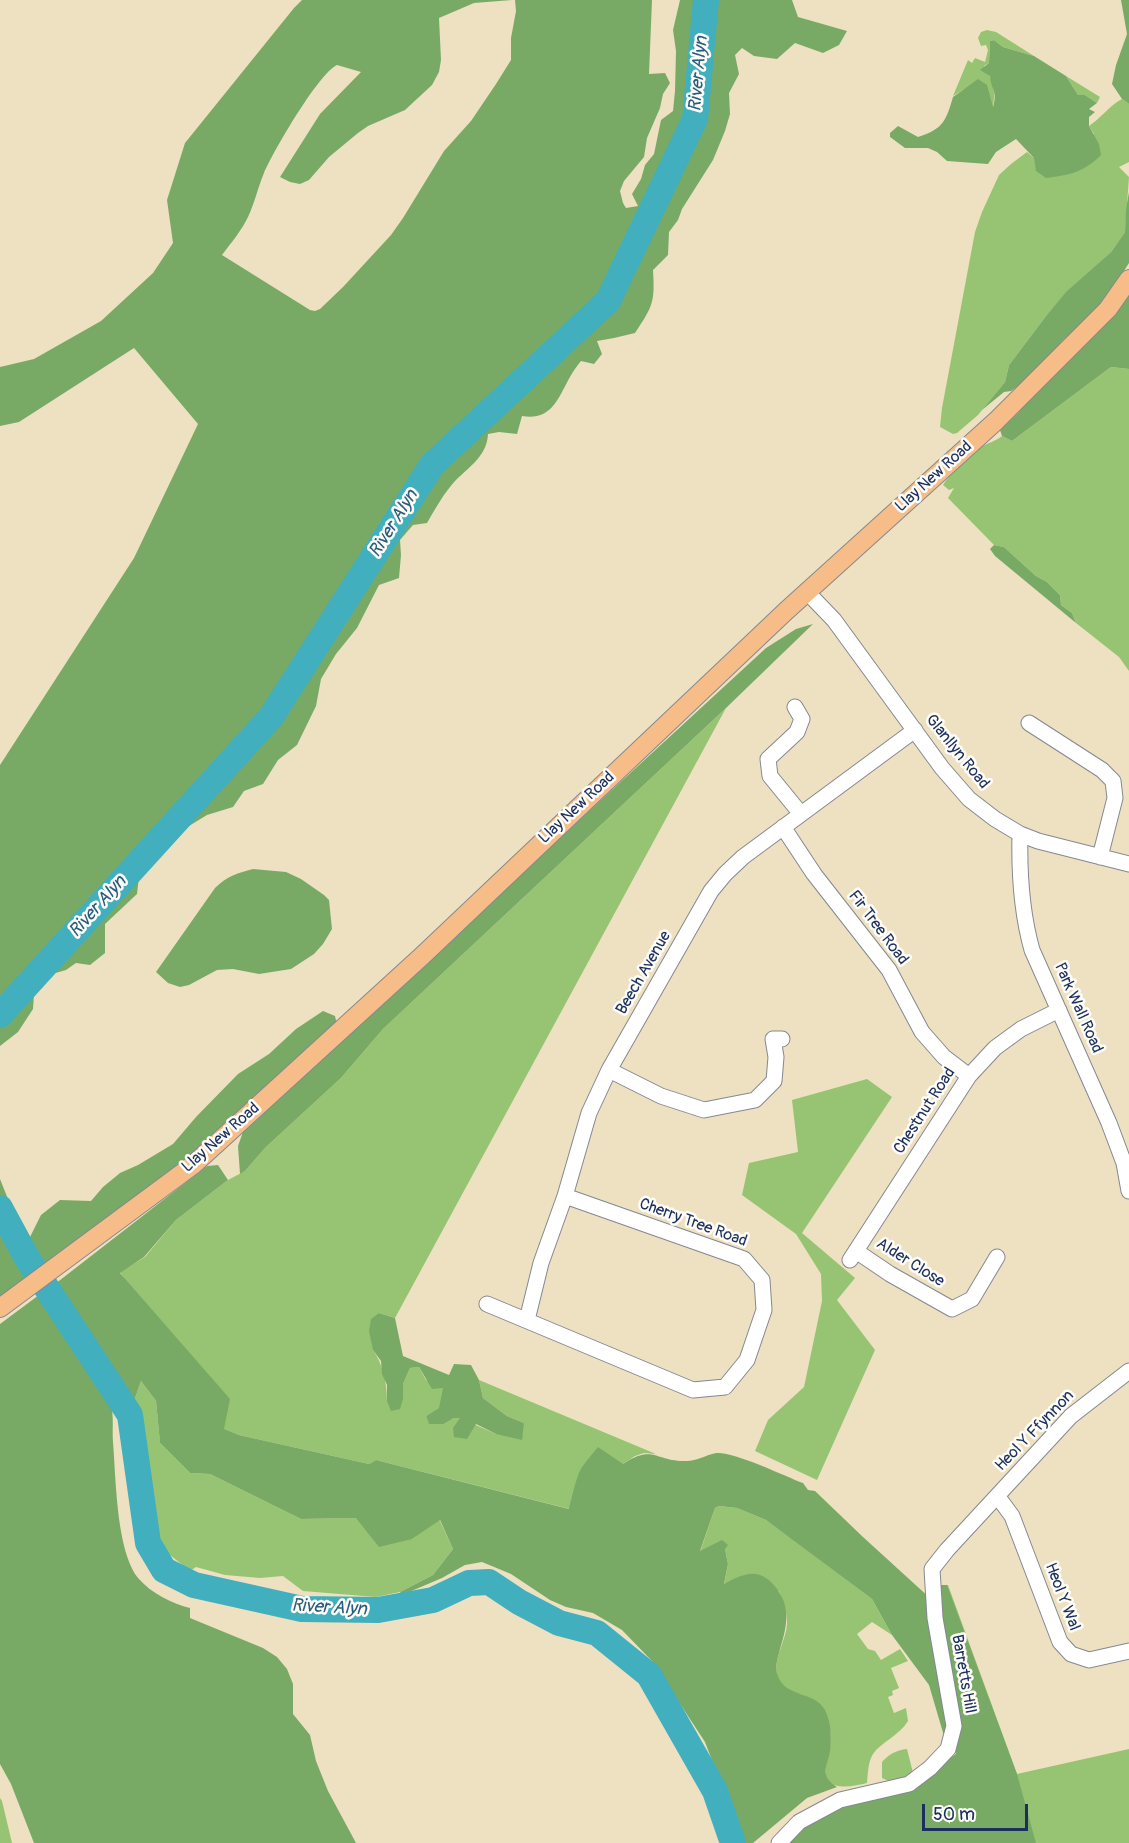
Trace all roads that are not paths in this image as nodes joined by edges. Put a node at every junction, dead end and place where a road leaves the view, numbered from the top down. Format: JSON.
{"nodes":[{"id":1,"x":1129,"y":279,"type":"edge"},
{"id":2,"x":807,"y":592,"type":"junction"},
{"id":3,"x":795,"y":707,"type":"dead end"},
{"id":4,"x":1029,"y":723,"type":"dead end"},
{"id":5,"x":915,"y":730,"type":"junction"},
{"id":6,"x":801,"y":814,"type":"junction"},
{"id":7,"x":783,"y":826,"type":"junction"},
{"id":8,"x":1020,"y":834,"type":"junction"},
{"id":9,"x":1100,"y":856,"type":"junction"},
{"id":10,"x":1129,"y":864,"type":"edge"},
{"id":11,"x":1059,"y":1010,"type":"junction"},
{"id":12,"x":772,"y":1039,"type":"dead end"},
{"id":13,"x":609,"y":1070,"type":"junction"},
{"id":14,"x":969,"y":1076,"type":"junction"},
{"id":15,"x":1127,"y":1161,"type":"edge"},
{"id":16,"x":1129,"y":1191,"type":"edge"},
{"id":17,"x":565,"y":1196,"type":"junction"},
{"id":18,"x":853,"y":1255,"type":"joint"},
{"id":19,"x":992,"y":1260,"type":"dead end"},
{"id":20,"x":487,"y":1304,"type":"dead end"},
{"id":21,"x":0,"y":1308,"type":"edge"},
{"id":22,"x":527,"y":1320,"type":"junction"},
{"id":23,"x":1129,"y":1371,"type":"edge"},
{"id":24,"x":998,"y":1497,"type":"junction"},
{"id":25,"x":1129,"y":1651,"type":"edge"},
{"id":26,"x":779,"y":1843,"type":"edge"}],
"edges":[{"from":1,"to":2,"type":"main road","name":"Llay New Road"},
{"from":2,"to":5,"type":"street","name":"Glanllyn Road"},
{"from":2,"to":21,"type":"main road","name":"Llay New Road"},
{"from":3,"to":6,"type":"street"},
{"from":4,"to":9,"type":"street"},
{"from":5,"to":6,"type":"street","name":"Beech Avenue"},
{"from":5,"to":8,"type":"street","name":"Glanllyn Road"},
{"from":6,"to":7,"type":"street","name":"Beech Avenue"},
{"from":7,"to":13,"type":"street","name":"Beech Avenue"},
{"from":7,"to":14,"type":"street","name":"Fir Tree Road"},
{"from":8,"to":9,"type":"street","name":"Glanllyn Road"},
{"from":8,"to":11,"type":"street","name":"Park Wall Road"},
{"from":9,"to":10,"type":"street","name":"Glanllyn Road"},
{"from":11,"to":14,"type":"street","name":"Chestnut Road"},
{"from":11,"to":15,"type":"street","name":"Park Wall Road"},
{"from":12,"to":13,"type":"street"},
{"from":13,"to":17,"type":"street","name":"Beech Avenue"},
{"from":14,"to":18,"type":"street","name":"Chestnut Road"},
{"from":15,"to":16,"type":"street","name":"Park Wall Road"},
{"from":17,"to":22,"type":"street","name":"Beech Avenue"},
{"from":17,"to":22,"type":"street","name":"Cherry Tree Road"},
{"from":18,"to":19,"type":"street","name":"Alder Close"},
{"from":20,"to":22,"type":"street","name":"Cherry Tree Road"},
{"from":23,"to":24,"type":"street","name":"Heol Y Ffynnon"},
{"from":24,"to":25,"type":"street","name":"Heol Y Wal"},
{"from":24,"to":26,"type":"street","name":"Barretts Hill"}]}
